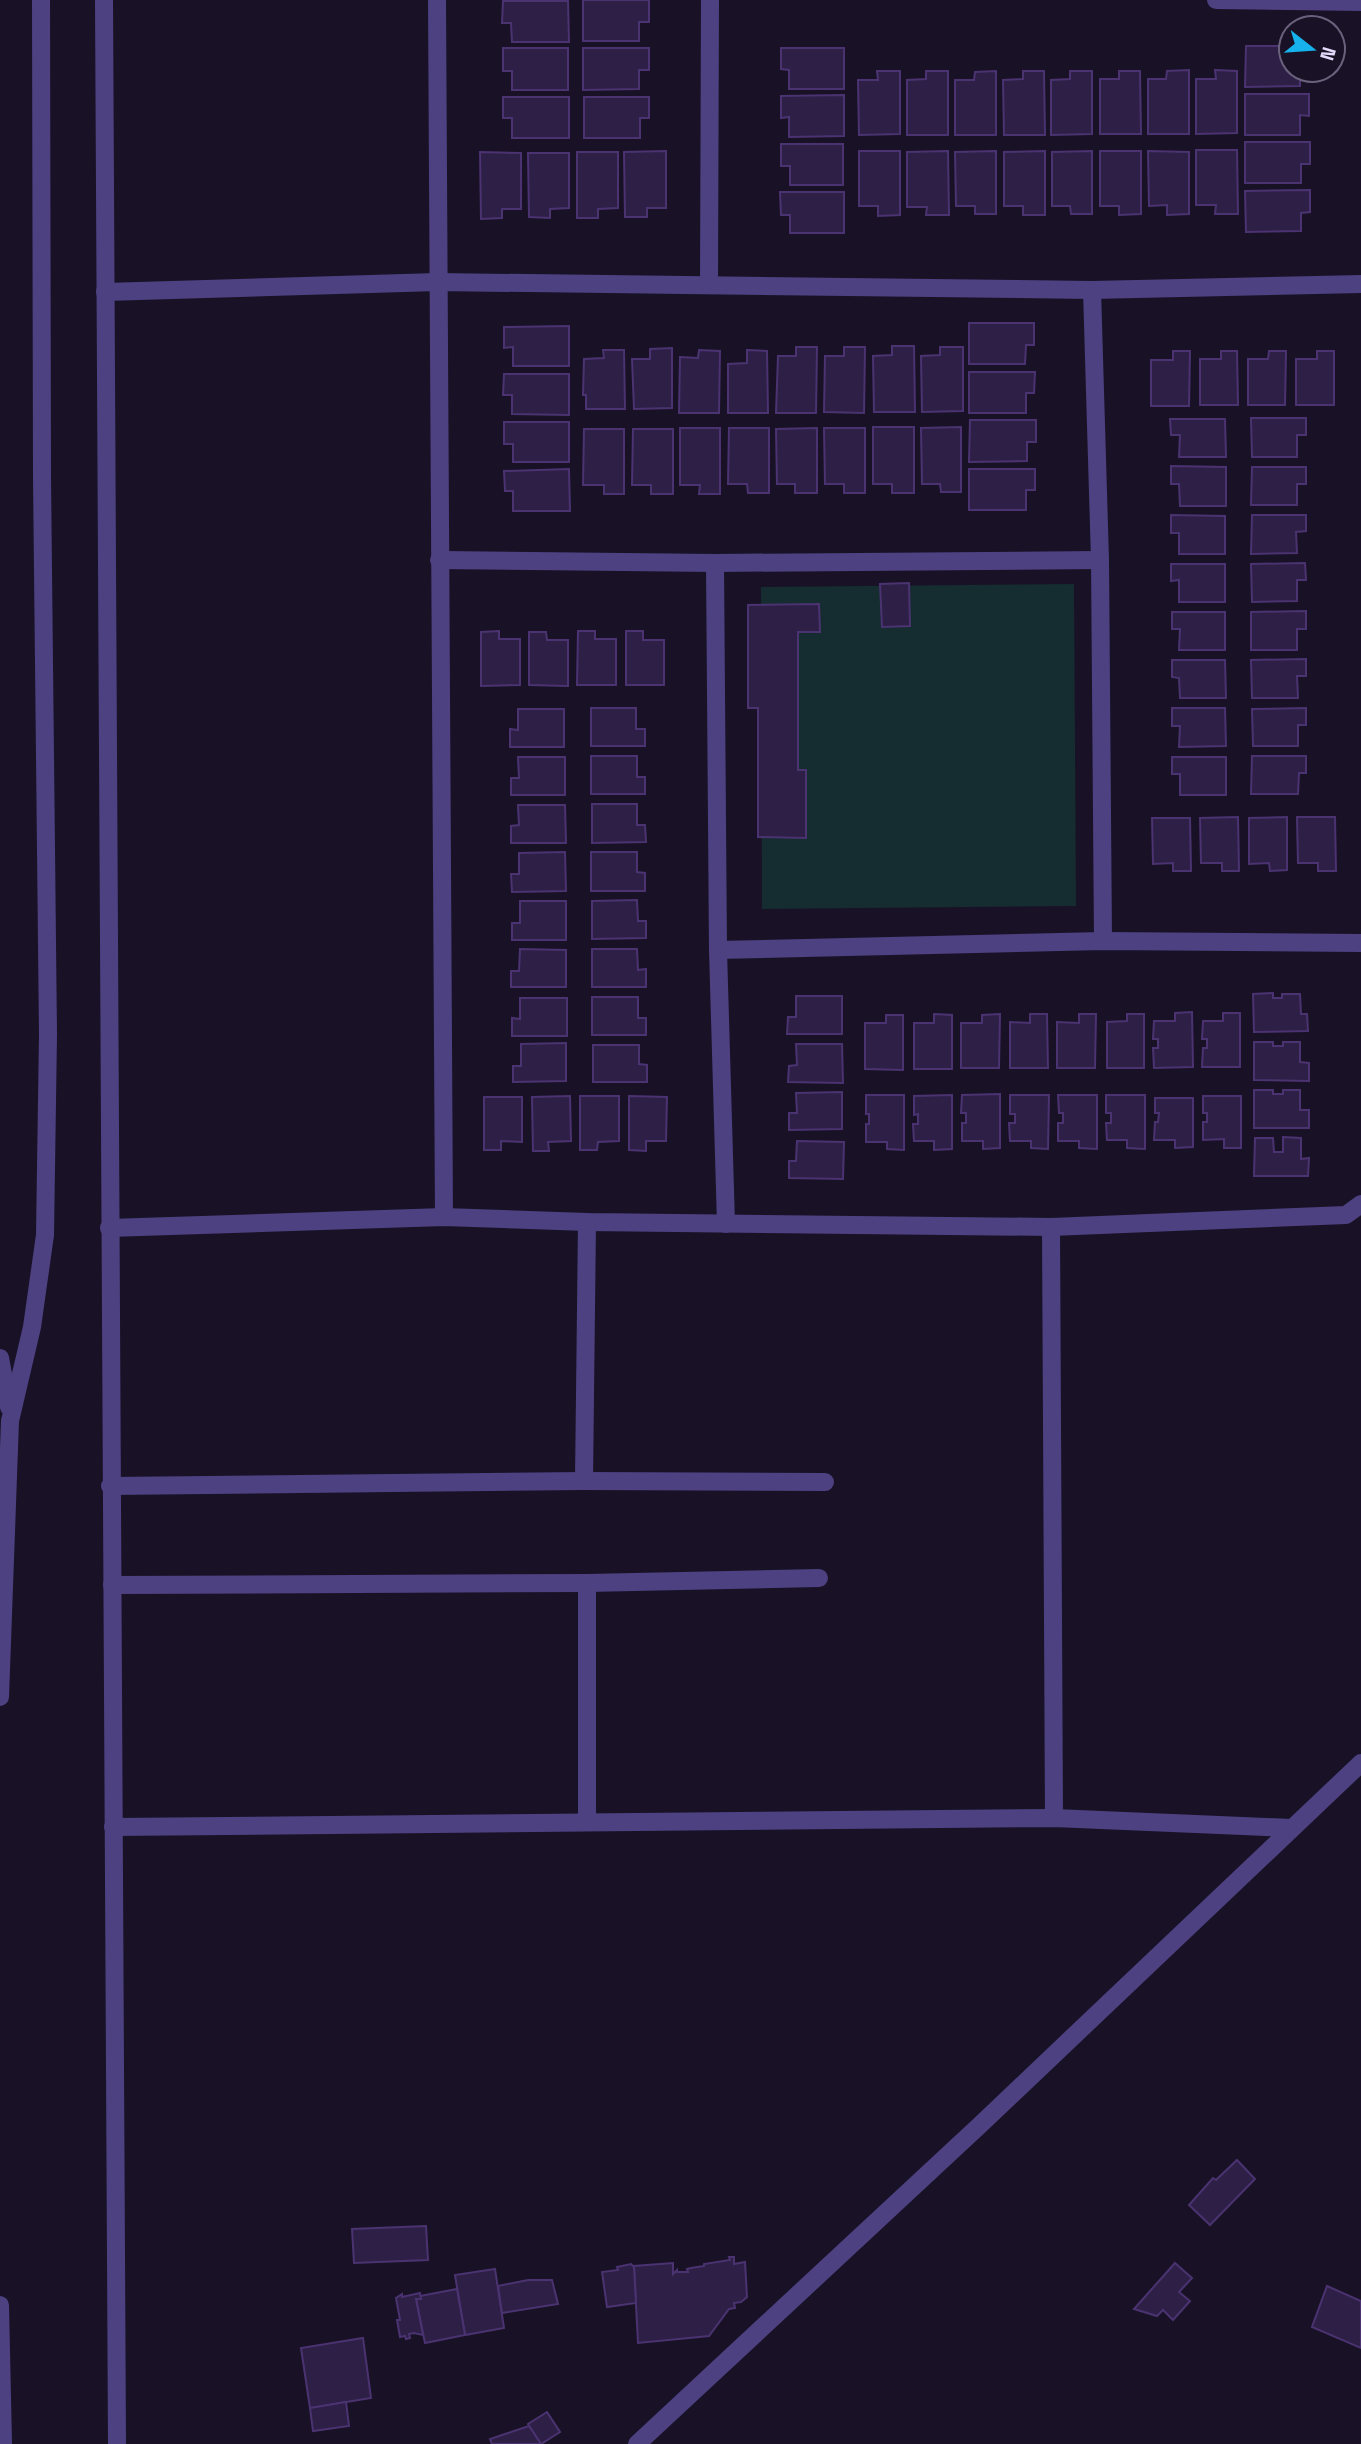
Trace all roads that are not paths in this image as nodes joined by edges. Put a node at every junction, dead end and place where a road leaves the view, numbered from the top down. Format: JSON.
{"nodes":[{"id":1,"x":41,"y":0,"type":"edge"},
{"id":2,"x":104,"y":0,"type":"edge"},
{"id":3,"x":437,"y":0,"type":"edge"},
{"id":4,"x":710,"y":0,"type":"edge"},
{"id":5,"x":1216,"y":0,"type":"edge"},
{"id":6,"x":1361,"y":2,"type":"edge"},
{"id":7,"x":437,"y":282,"type":"junction"},
{"id":8,"x":1361,"y":284,"type":"edge"},
{"id":9,"x":709,"y":285,"type":"junction"},
{"id":10,"x":1092,"y":290,"type":"junction"},
{"id":11,"x":105,"y":292,"type":"junction"},
{"id":12,"x":439,"y":560,"type":"junction"},
{"id":13,"x":1100,"y":560,"type":"junction"},
{"id":14,"x":715,"y":563,"type":"junction"},
{"id":15,"x":1103,"y":941,"type":"junction"},
{"id":16,"x":1361,"y":943,"type":"edge"},
{"id":17,"x":718,"y":950,"type":"junction"},
{"id":18,"x":1361,"y":1204,"type":"edge"},
{"id":19,"x":444,"y":1217,"type":"junction"},
{"id":20,"x":587,"y":1222,"type":"junction"},
{"id":21,"x":726,"y":1224,"type":"junction"},
{"id":22,"x":1051,"y":1227,"type":"junction"},
{"id":23,"x":109,"y":1228,"type":"junction"},
{"id":24,"x":0,"y":1358,"type":"edge"},
{"id":25,"x":10,"y":1421,"type":"junction"},
{"id":26,"x":584,"y":1481,"type":"junction"},
{"id":27,"x":825,"y":1482,"type":"dead end"},
{"id":28,"x":110,"y":1486,"type":"junction"},
{"id":29,"x":819,"y":1578,"type":"dead end"},
{"id":30,"x":587,"y":1583,"type":"junction"},
{"id":31,"x":112,"y":1585,"type":"junction"},
{"id":32,"x":0,"y":1698,"type":"edge"},
{"id":33,"x":1361,"y":1763,"type":"edge"},
{"id":34,"x":1054,"y":1818,"type":"junction"},
{"id":35,"x":587,"y":1822,"type":"junction"},
{"id":36,"x":113,"y":1827,"type":"junction"},
{"id":37,"x":1291,"y":1828,"type":"junction"},
{"id":38,"x":0,"y":2305,"type":"edge"},
{"id":39,"x":3,"y":2444,"type":"edge"},
{"id":40,"x":117,"y":2444,"type":"edge"},
{"id":41,"x":637,"y":2444,"type":"edge"}],
"edges":[{"from":1,"to":25,"type":"street"},
{"from":2,"to":11,"type":"street"},
{"from":3,"to":7,"type":"street"},
{"from":4,"to":9,"type":"street"},
{"from":5,"to":6,"type":"street"},
{"from":7,"to":9,"type":"street"},
{"from":7,"to":11,"type":"street"},
{"from":7,"to":12,"type":"street"},
{"from":8,"to":10,"type":"street"},
{"from":9,"to":10,"type":"street"},
{"from":10,"to":13,"type":"street"},
{"from":11,"to":23,"type":"street"},
{"from":12,"to":14,"type":"street"},
{"from":12,"to":19,"type":"street"},
{"from":13,"to":14,"type":"street"},
{"from":13,"to":15,"type":"street"},
{"from":14,"to":17,"type":"street"},
{"from":15,"to":16,"type":"street"},
{"from":15,"to":17,"type":"street"},
{"from":17,"to":21,"type":"street"},
{"from":18,"to":22,"type":"street"},
{"from":19,"to":20,"type":"street"},
{"from":19,"to":23,"type":"street"},
{"from":20,"to":21,"type":"street"},
{"from":20,"to":26,"type":"street"},
{"from":21,"to":22,"type":"street"},
{"from":22,"to":34,"type":"street"},
{"from":23,"to":28,"type":"street"},
{"from":24,"to":25,"type":"street"},
{"from":25,"to":32,"type":"street"},
{"from":26,"to":27,"type":"street"},
{"from":26,"to":28,"type":"street"},
{"from":28,"to":31,"type":"street"},
{"from":29,"to":30,"type":"street"},
{"from":30,"to":31,"type":"street"},
{"from":30,"to":35,"type":"street"},
{"from":31,"to":36,"type":"street"},
{"from":33,"to":37,"type":"street"},
{"from":34,"to":35,"type":"street"},
{"from":34,"to":37,"type":"street"},
{"from":35,"to":36,"type":"street"},
{"from":36,"to":40,"type":"street"},
{"from":37,"to":41,"type":"street"},
{"from":38,"to":39,"type":"street"}]}
